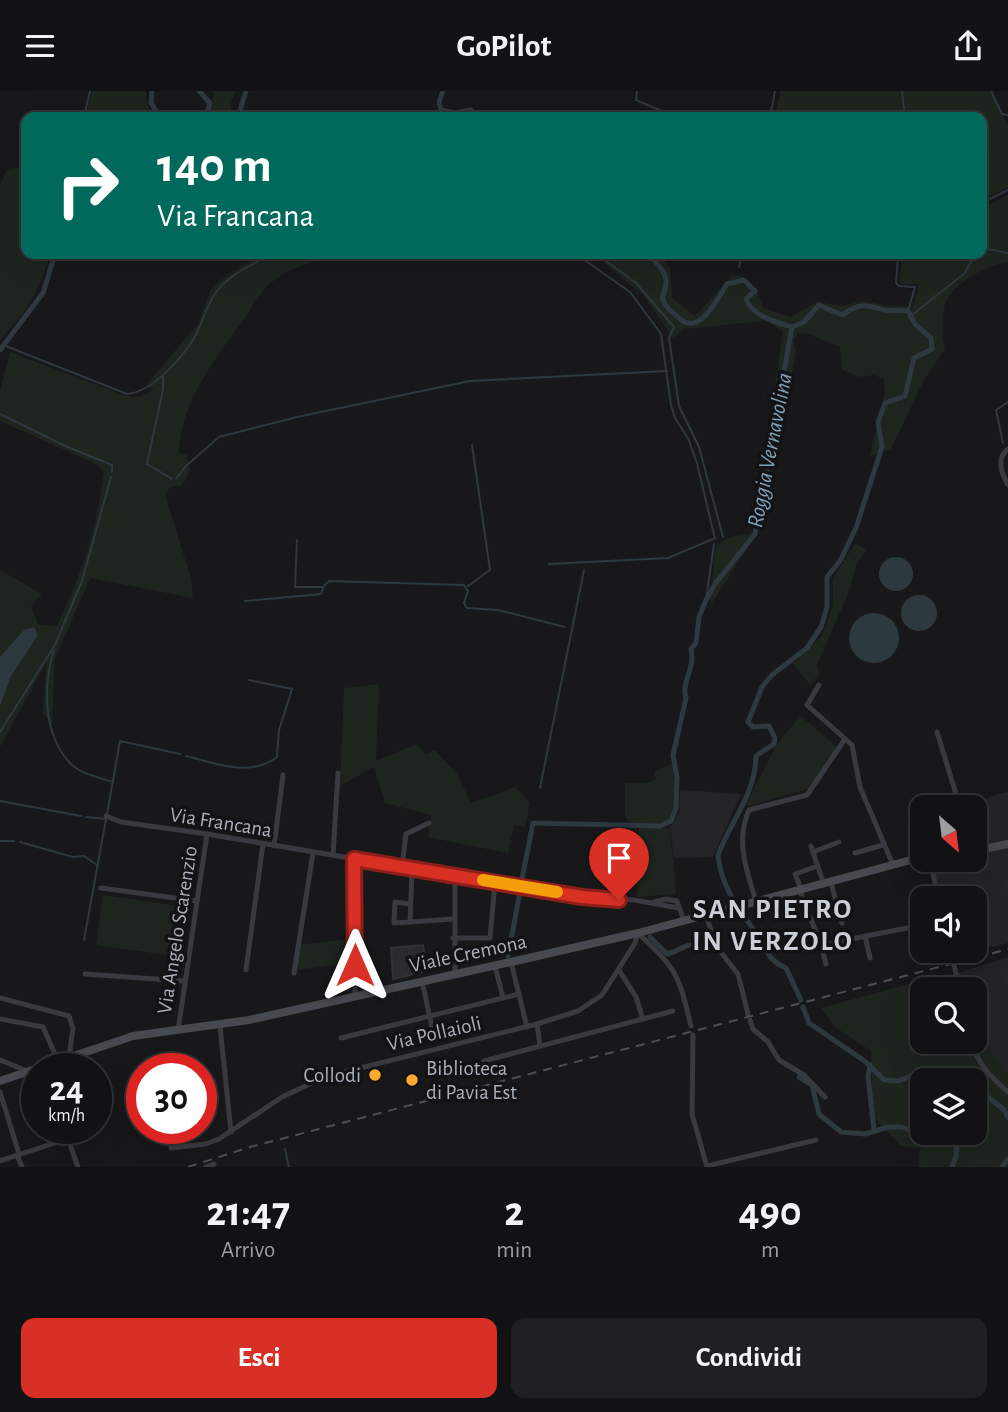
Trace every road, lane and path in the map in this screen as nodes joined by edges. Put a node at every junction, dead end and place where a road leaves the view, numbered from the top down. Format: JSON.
{"nodes":[{"id":1,"x":1008,"y":449,"type":"edge"},
{"id":2,"x":1008,"y":485,"type":"edge"},
{"id":3,"x":819,"y":685,"type":"dead end"},
{"id":4,"x":937,"y":732,"type":"dead end"},
{"id":5,"x":845,"y":739,"type":"junction"},
{"id":6,"x":338,"y":773,"type":"dead end"},
{"id":7,"x":283,"y":775,"type":"dead end"},
{"id":8,"x":956,"y":795,"type":"edge"},
{"id":9,"x":106,"y":816,"type":"dead end"},
{"id":10,"x":429,"y":823,"type":"dead end"},
{"id":11,"x":208,"y":834,"type":"junction"},
{"id":12,"x":839,"y":842,"type":"dead end"},
{"id":13,"x":263,"y":844,"type":"junction"},
{"id":14,"x":1008,"y":844,"type":"edge"},
{"id":15,"x":883,"y":845,"type":"junction"},
{"id":16,"x":274,"y":846,"type":"junction"},
{"id":17,"x":987,"y":848,"type":"edge"},
{"id":18,"x":313,"y":853,"type":"junction"},
{"id":19,"x":855,"y":853,"type":"dead end"},
{"id":20,"x":332,"y":855,"type":"junction"},
{"id":21,"x":354,"y":859,"type":"junction"},
{"id":22,"x":910,"y":860,"type":"edge"},
{"id":23,"x":893,"y":865,"type":"junction"},
{"id":24,"x":818,"y":866,"type":"junction"},
{"id":25,"x":402,"y":867,"type":"junction"},
{"id":26,"x":412,"y":869,"type":"junction"},
{"id":27,"x":455,"y":875,"type":"junction"},
{"id":28,"x":495,"y":882,"type":"junction"},
{"id":29,"x":827,"y":883,"type":"junction"},
{"id":30,"x":100,"y":888,"type":"dead end"},
{"id":31,"x":801,"y":891,"type":"junction"},
{"id":32,"x":197,"y":901,"type":"junction"},
{"id":33,"x":756,"y":902,"type":"junction"},
{"id":34,"x":410,"y":904,"type":"junction"},
{"id":35,"x":706,"y":915,"type":"junction"},
{"id":36,"x":454,"y":919,"type":"junction"},
{"id":37,"x":684,"y":921,"type":"junction"},
{"id":38,"x":410,"y":922,"type":"junction"},
{"id":39,"x":842,"y":923,"type":"dead end"},
{"id":40,"x":910,"y":927,"type":"edge"},
{"id":41,"x":638,"y":933,"type":"junction"},
{"id":42,"x":864,"y":936,"type":"junction"},
{"id":43,"x":453,"y":938,"type":"junction"},
{"id":44,"x":821,"y":945,"type":"junction"},
{"id":45,"x":870,"y":958,"type":"dead end"},
{"id":46,"x":511,"y":962,"type":"junction"},
{"id":47,"x":827,"y":964,"type":"dead end"},
{"id":48,"x":495,"y":966,"type":"junction"},
{"id":49,"x":246,"y":970,"type":"dead end"},
{"id":50,"x":619,"y":970,"type":"junction"},
{"id":51,"x":293,"y":973,"type":"dead end"},
{"id":52,"x":85,"y":974,"type":"dead end"},
{"id":53,"x":455,"y":974,"type":"junction"},
{"id":54,"x":184,"y":981,"type":"junction"},
{"id":55,"x":422,"y":981,"type":"junction"},
{"id":56,"x":355,"y":995,"type":"junction"},
{"id":57,"x":519,"y":995,"type":"junction"},
{"id":58,"x":0,"y":998,"type":"edge"},
{"id":59,"x":503,"y":998,"type":"junction"},
{"id":60,"x":673,"y":1011,"type":"dead end"},
{"id":61,"x":430,"y":1016,"type":"junction"},
{"id":62,"x":0,"y":1019,"type":"edge"},
{"id":63,"x":643,"y":1019,"type":"junction"},
{"id":64,"x":537,"y":1024,"type":"junction"},
{"id":65,"x":219,"y":1026,"type":"junction"},
{"id":66,"x":691,"y":1026,"type":"dead end"},
{"id":67,"x":527,"y":1027,"type":"junction"},
{"id":68,"x":178,"y":1031,"type":"junction"},
{"id":69,"x":433,"y":1032,"type":"dead end"},
{"id":70,"x":693,"y":1035,"type":"dead end"},
{"id":71,"x":341,"y":1038,"type":"dead end"},
{"id":72,"x":540,"y":1046,"type":"junction"},
{"id":73,"x":53,"y":1053,"type":"edge"},
{"id":74,"x":69,"y":1053,"type":"edge"},
{"id":75,"x":81,"y":1053,"type":"edge"},
{"id":76,"x":975,"y":1054,"type":"edge"},
{"id":77,"x":0,"y":1060,"type":"edge"},
{"id":78,"x":484,"y":1061,"type":"dead end"},
{"id":79,"x":21,"y":1069,"type":"edge"},
{"id":80,"x":21,"y":1074,"type":"edge"},
{"id":81,"x":0,"y":1081,"type":"edge"},
{"id":82,"x":0,"y":1092,"type":"edge"},
{"id":83,"x":1008,"y":1092,"type":"edge"},
{"id":84,"x":825,"y":1097,"type":"dead end"},
{"id":85,"x":231,"y":1132,"type":"junction"},
{"id":86,"x":816,"y":1140,"type":"dead end"},
{"id":87,"x":51,"y":1144,"type":"edge"},
{"id":88,"x":70,"y":1144,"type":"edge"},
{"id":89,"x":171,"y":1148,"type":"dead end"},
{"id":90,"x":18,"y":1154,"type":"junction"},
{"id":91,"x":0,"y":1161,"type":"edge"},
{"id":92,"x":214,"y":1164,"type":"dead end"},
{"id":93,"x":22,"y":1167,"type":"edge"},
{"id":94,"x":78,"y":1167,"type":"edge"},
{"id":95,"x":206,"y":1167,"type":"edge"},
{"id":96,"x":707,"y":1167,"type":"edge"}],
"edges":[{"from":1,"to":2,"type":"street"},
{"from":3,"to":5,"type":"street"},
{"from":4,"to":8,"type":"street"},
{"from":5,"to":15,"type":"street"},
{"from":5,"to":33,"type":"street"},
{"from":6,"to":20,"type":"street"},
{"from":7,"to":16,"type":"street"},
{"from":9,"to":11,"type":"street","name":"Via Francana"},
{"from":10,"to":25,"type":"street"},
{"from":11,"to":13,"type":"street","name":"Via Francana"},
{"from":11,"to":32,"type":"street","name":"Via Angelo Scarenzio"},
{"from":12,"to":24,"type":"street"},
{"from":13,"to":16,"type":"street","name":"Via Francana"},
{"from":13,"to":49,"type":"street"},
{"from":14,"to":17,"type":"main road"},
{"from":15,"to":19,"type":"street"},
{"from":15,"to":23,"type":"street"},
{"from":16,"to":18,"type":"street","name":"Via Francana"},
{"from":18,"to":20,"type":"street","name":"Via Francana"},
{"from":18,"to":51,"type":"street"},
{"from":20,"to":21,"type":"street","name":"Via Francana"},
{"from":21,"to":25,"type":"street","name":"Via Francana"},
{"from":21,"to":56,"type":"street"},
{"from":22,"to":23,"type":"main road","name":"Viale Cremona"},
{"from":23,"to":29,"type":"main road","name":"Viale Cremona"},
{"from":24,"to":29,"type":"street"},
{"from":24,"to":31,"type":"street"},
{"from":25,"to":26,"type":"street","name":"Via Francana"},
{"from":26,"to":27,"type":"street","name":"Via Francana"},
{"from":26,"to":34,"type":"street"},
{"from":27,"to":28,"type":"street","name":"Via Francana"},
{"from":27,"to":36,"type":"street"},
{"from":28,"to":37,"type":"street","name":"Via Francana"},
{"from":28,"to":43,"type":"street"},
{"from":29,"to":31,"type":"main road","name":"Viale Cremona"},
{"from":29,"to":39,"type":"street"},
{"from":30,"to":32,"type":"street"},
{"from":31,"to":33,"type":"main road","name":"Viale Cremona"},
{"from":31,"to":44,"type":"street"},
{"from":32,"to":54,"type":"street","name":"Via Angelo Scarenzio"},
{"from":33,"to":35,"type":"main road","name":"Viale Cremona"},
{"from":34,"to":38,"type":"street"},
{"from":34,"to":38,"type":"street"},
{"from":35,"to":37,"type":"main road","name":"Viale Cremona"},
{"from":35,"to":84,"type":"street"},
{"from":36,"to":38,"type":"street"},
{"from":36,"to":43,"type":"street"},
{"from":37,"to":41,"type":"main road","name":"Viale Cremona"},
{"from":40,"to":42,"type":"street"},
{"from":41,"to":46,"type":"main road","name":"Viale Cremona"},
{"from":41,"to":50,"type":"street","name":"Via Pollaioli"},
{"from":41,"to":66,"type":"street"},
{"from":42,"to":44,"type":"street"},
{"from":42,"to":45,"type":"street"},
{"from":43,"to":53,"type":"street"},
{"from":44,"to":47,"type":"street"},
{"from":46,"to":48,"type":"main road","name":"Viale Cremona"},
{"from":46,"to":57,"type":"street"},
{"from":48,"to":53,"type":"main road","name":"Viale Cremona"},
{"from":48,"to":59,"type":"street"},
{"from":50,"to":63,"type":"street"},
{"from":50,"to":64,"type":"street","name":"Via Pollaioli"},
{"from":52,"to":54,"type":"street"},
{"from":53,"to":55,"type":"main road","name":"Viale Cremona"},
{"from":54,"to":68,"type":"street","name":"Via Angelo Scarenzio"},
{"from":55,"to":56,"type":"main road","name":"Viale Cremona"},
{"from":55,"to":61,"type":"street"},
{"from":56,"to":65,"type":"main road","name":"Viale Cremona"},
{"from":57,"to":59,"type":"street"},
{"from":57,"to":67,"type":"street"},
{"from":58,"to":74,"type":"street"},
{"from":59,"to":61,"type":"street"},
{"from":60,"to":63,"type":"street"},
{"from":61,"to":69,"type":"street"},
{"from":61,"to":71,"type":"street"},
{"from":62,"to":73,"type":"street"},
{"from":63,"to":72,"type":"street"},
{"from":64,"to":67,"type":"street","name":"Via Pollaioli"},
{"from":64,"to":72,"type":"street"},
{"from":65,"to":68,"type":"main road","name":"Viale Cremona"},
{"from":65,"to":85,"type":"street"},
{"from":67,"to":85,"type":"street","name":"Via Pollaioli"},
{"from":68,"to":75,"type":"main road","name":"Viale Cremona"},
{"from":70,"to":96,"type":"street"},
{"from":72,"to":78,"type":"street"},
{"from":76,"to":83,"type":"street"},
{"from":77,"to":79,"type":"street"},
{"from":80,"to":81,"type":"main road","name":"Viale Cremona"},
{"from":82,"to":90,"type":"street"},
{"from":85,"to":89,"type":"street","name":"Via Pollaioli"},
{"from":86,"to":96,"type":"street"},
{"from":87,"to":90,"type":"street"},
{"from":88,"to":94,"type":"street"},
{"from":90,"to":91,"type":"street"},
{"from":90,"to":93,"type":"street"},
{"from":92,"to":95,"type":"street"}]}
